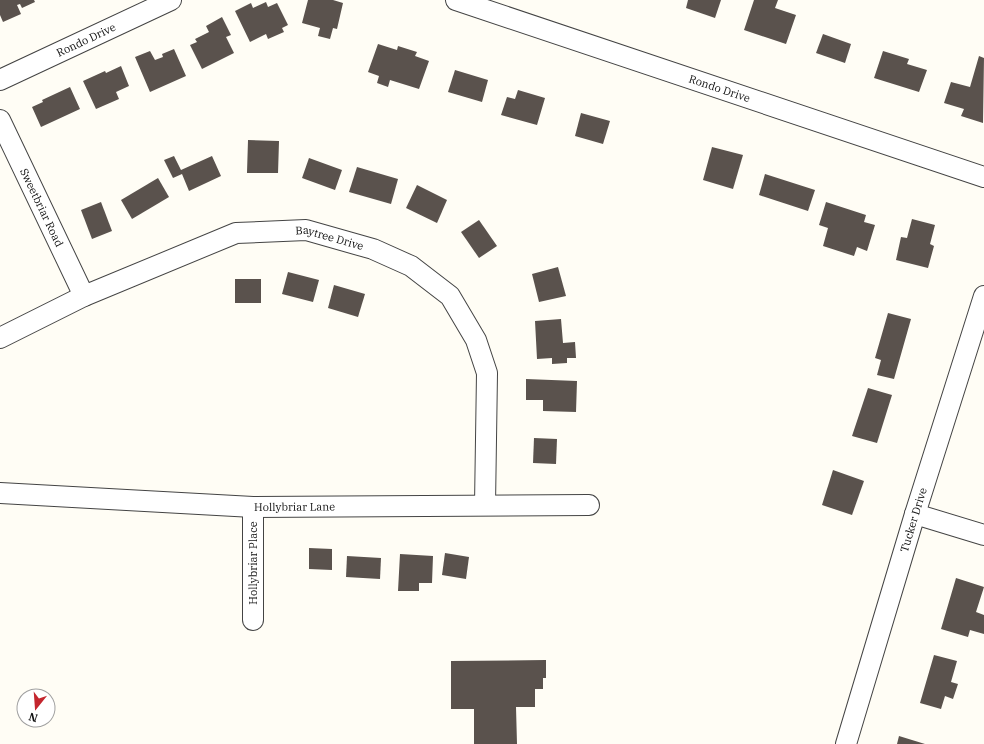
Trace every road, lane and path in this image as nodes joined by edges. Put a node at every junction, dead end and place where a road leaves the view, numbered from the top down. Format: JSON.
{"nodes":[{"id":1,"x":172,"y":0,"type":"edge"},
{"id":2,"x":456,"y":0,"type":"edge"},
{"id":3,"x":485,"y":5,"type":"edge"},
{"id":4,"x":0,"y":80,"type":"edge"},
{"id":5,"x":0,"y":120,"type":"edge"},
{"id":6,"x":984,"y":177,"type":"edge"},
{"id":7,"x":84,"y":296,"type":"junction"},
{"id":8,"x":984,"y":296,"type":"edge"},
{"id":9,"x":0,"y":338,"type":"edge"},
{"id":10,"x":0,"y":493,"type":"edge"},
{"id":11,"x":485,"y":504,"type":"junction"},
{"id":12,"x":589,"y":505,"type":"dead end"},
{"id":13,"x":253,"y":507,"type":"junction"},
{"id":14,"x":915,"y":514,"type":"junction"},
{"id":15,"x":984,"y":535,"type":"edge"},
{"id":16,"x":253,"y":620,"type":"dead end"},
{"id":17,"x":846,"y":744,"type":"edge"}],
"edges":[{"from":1,"to":4,"type":"street","name":"Rondo Drive"},
{"from":2,"to":3,"type":"street","name":"Rondo Drive"},
{"from":3,"to":6,"type":"street","name":"Rondo Drive"},
{"from":5,"to":7,"type":"street","name":"Sweetbriar Road"},
{"from":7,"to":9,"type":"street","name":"Baytree Drive"},
{"from":7,"to":11,"type":"street","name":"Baytree Drive"},
{"from":8,"to":14,"type":"street","name":"Tucker Drive"},
{"from":10,"to":13,"type":"street","name":"Hollybriar Lane"},
{"from":11,"to":12,"type":"street","name":"Hollybriar Lane"},
{"from":11,"to":13,"type":"street","name":"Hollybriar Lane"},
{"from":13,"to":16,"type":"street","name":"Hollybriar Place"},
{"from":14,"to":15,"type":"street"},
{"from":14,"to":17,"type":"street","name":"Tucker Drive"}]}
